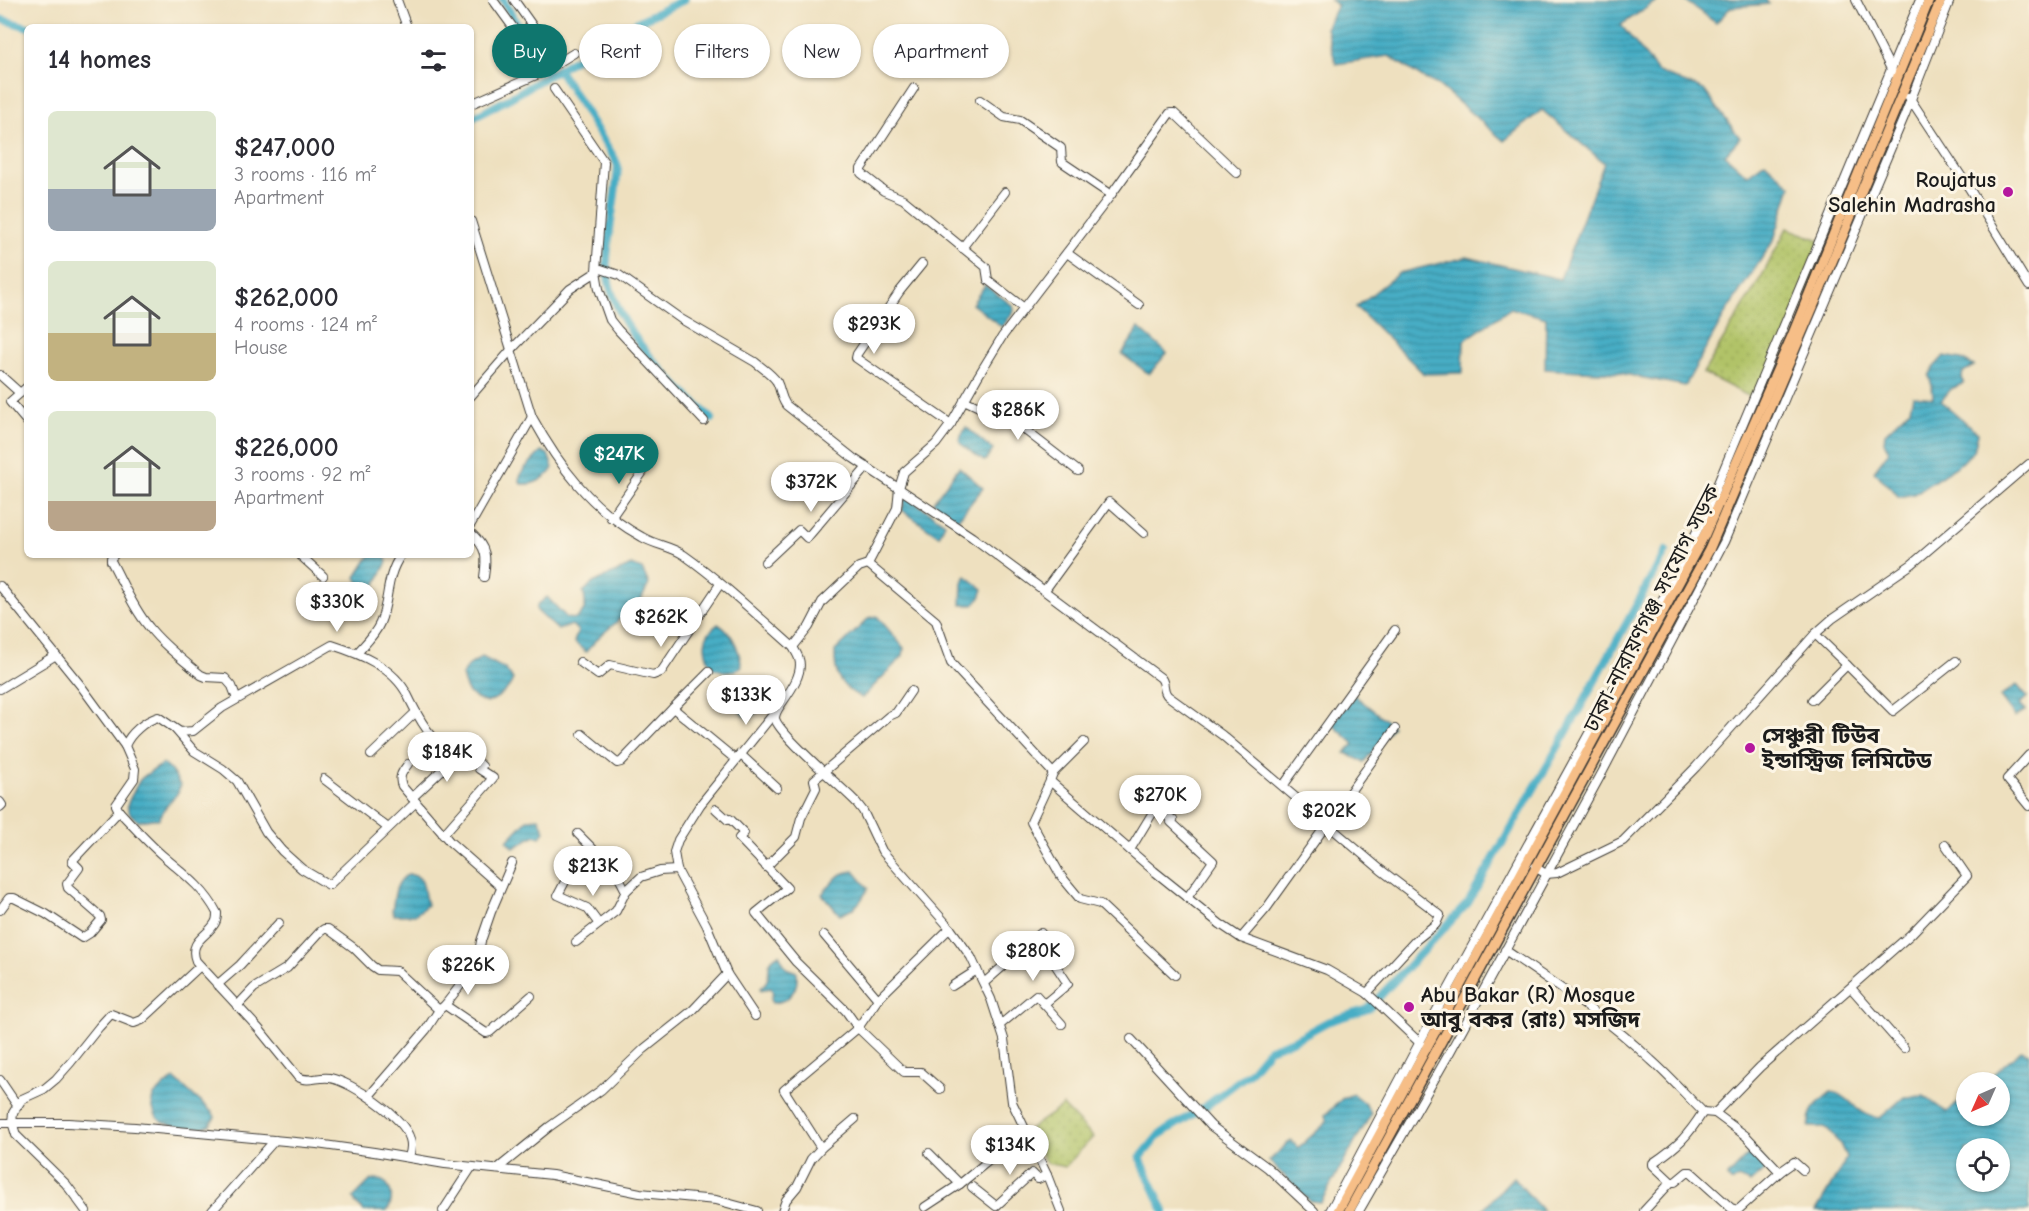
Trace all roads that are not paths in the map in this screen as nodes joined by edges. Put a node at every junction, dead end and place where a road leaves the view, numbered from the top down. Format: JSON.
{"nodes":[{"id":1,"x":397,"y":0,"type":"edge"},
{"id":2,"x":493,"y":0,"type":"edge"},
{"id":3,"x":514,"y":0,"type":"edge"},
{"id":4,"x":1856,"y":0,"type":"edge"},
{"id":5,"x":1920,"y":0,"type":"edge"},
{"id":6,"x":1929,"y":0,"type":"edge"},
{"id":7,"x":1941,"y":0,"type":"edge"},
{"id":8,"x":1950,"y":0,"type":"edge"},
{"id":9,"x":406,"y":24,"type":"edge"},
{"id":10,"x":511,"y":24,"type":"edge"},
{"id":11,"x":530,"y":24,"type":"edge"},
{"id":12,"x":574,"y":53,"type":"dead end"},
{"id":13,"x":567,"y":58,"type":"edge"},
{"id":14,"x":1894,"y":74,"type":"junction"},
{"id":15,"x":530,"y":78,"type":"edge"},
{"id":16,"x":914,"y":88,"type":"dead end"},
{"id":17,"x":1903,"y":88,"type":"junction"},
{"id":18,"x":554,"y":89,"type":"dead end"},
{"id":19,"x":1911,"y":99,"type":"junction"},
{"id":20,"x":980,"y":100,"type":"dead end"},
{"id":21,"x":474,"y":103,"type":"edge"},
{"id":22,"x":1237,"y":173,"type":"dead end"},
{"id":23,"x":1005,"y":192,"type":"dead end"},
{"id":24,"x":1111,"y":195,"type":"junction"},
{"id":25,"x":474,"y":231,"type":"edge"},
{"id":26,"x":962,"y":248,"type":"junction"},
{"id":27,"x":1067,"y":253,"type":"junction"},
{"id":28,"x":922,"y":264,"type":"dead end"},
{"id":29,"x":598,"y":270,"type":"junction"},
{"id":30,"x":2029,"y":286,"type":"edge"},
{"id":31,"x":1139,"y":305,"type":"dead end"},
{"id":32,"x":1024,"y":308,"type":"junction"},
{"id":33,"x":511,"y":350,"type":"junction"},
{"id":34,"x":0,"y":375,"type":"edge"},
{"id":35,"x":24,"y":390,"type":"edge"},
{"id":36,"x":20,"y":393,"type":"junction"},
{"id":37,"x":474,"y":393,"type":"edge"},
{"id":38,"x":964,"y":400,"type":"junction"},
{"id":39,"x":532,"y":417,"type":"junction"},
{"id":40,"x":24,"y":419,"type":"edge"},
{"id":41,"x":704,"y":421,"type":"dead end"},
{"id":42,"x":951,"y":424,"type":"junction"},
{"id":43,"x":2029,"y":464,"type":"edge"},
{"id":44,"x":647,"y":466,"type":"dead end"},
{"id":45,"x":867,"y":467,"type":"junction"},
{"id":46,"x":1078,"y":471,"type":"dead end"},
{"id":47,"x":899,"y":488,"type":"junction"},
{"id":48,"x":612,"y":518,"type":"junction"},
{"id":49,"x":474,"y":519,"type":"edge"},
{"id":50,"x":1144,"y":534,"type":"dead end"},
{"id":51,"x":474,"y":537,"type":"edge"},
{"id":52,"x":111,"y":558,"type":"edge"},
{"id":53,"x":303,"y":558,"type":"edge"},
{"id":54,"x":399,"y":558,"type":"edge"},
{"id":55,"x":765,"y":562,"type":"dead end"},
{"id":56,"x":868,"y":564,"type":"junction"},
{"id":57,"x":323,"y":576,"type":"dead end"},
{"id":58,"x":484,"y":577,"type":"dead end"},
{"id":59,"x":720,"y":584,"type":"junction"},
{"id":60,"x":0,"y":586,"type":"edge"},
{"id":61,"x":1045,"y":590,"type":"junction"},
{"id":62,"x":1395,"y":630,"type":"dead end"},
{"id":63,"x":1815,"y":634,"type":"junction"},
{"id":64,"x":793,"y":647,"type":"junction"},
{"id":65,"x":357,"y":653,"type":"junction"},
{"id":66,"x":56,"y":655,"type":"junction"},
{"id":67,"x":1956,"y":661,"type":"dead end"},
{"id":68,"x":580,"y":662,"type":"dead end"},
{"id":69,"x":1846,"y":665,"type":"junction"},
{"id":70,"x":709,"y":672,"type":"dead end"},
{"id":71,"x":0,"y":689,"type":"edge"},
{"id":72,"x":911,"y":691,"type":"dead end"},
{"id":73,"x":237,"y":699,"type":"junction"},
{"id":74,"x":1812,"y":700,"type":"dead end"},
{"id":75,"x":673,"y":708,"type":"junction"},
{"id":76,"x":777,"y":710,"type":"junction"},
{"id":77,"x":416,"y":712,"type":"junction"},
{"id":78,"x":174,"y":728,"type":"junction"},
{"id":79,"x":1395,"y":729,"type":"dead end"},
{"id":80,"x":582,"y":734,"type":"dead end"},
{"id":81,"x":1084,"y":742,"type":"dead end"},
{"id":82,"x":124,"y":746,"type":"junction"},
{"id":83,"x":464,"y":749,"type":"junction"},
{"id":84,"x":371,"y":755,"type":"dead end"},
{"id":85,"x":2029,"y":755,"type":"edge"},
{"id":86,"x":738,"y":756,"type":"junction"},
{"id":87,"x":408,"y":764,"type":"dead end"},
{"id":88,"x":823,"y":771,"type":"junction"},
{"id":89,"x":1051,"y":777,"type":"junction"},
{"id":90,"x":324,"y":779,"type":"dead end"},
{"id":91,"x":1282,"y":786,"type":"junction"},
{"id":92,"x":777,"y":788,"type":"dead end"},
{"id":93,"x":1167,"y":789,"type":"dead end"},
{"id":94,"x":414,"y":800,"type":"junction"},
{"id":95,"x":0,"y":802,"type":"edge"},
{"id":96,"x":2029,"y":806,"type":"edge"},
{"id":97,"x":0,"y":807,"type":"edge"},
{"id":98,"x":1156,"y":807,"type":"junction"},
{"id":99,"x":716,"y":809,"type":"dead end"},
{"id":100,"x":118,"y":811,"type":"junction"},
{"id":101,"x":1327,"y":824,"type":"junction"},
{"id":102,"x":388,"y":828,"type":"junction"},
{"id":103,"x":578,"y":834,"type":"dead end"},
{"id":104,"x":443,"y":835,"type":"junction"},
{"id":105,"x":1945,"y":844,"type":"dead end"},
{"id":106,"x":1130,"y":850,"type":"junction"},
{"id":107,"x":512,"y":863,"type":"dead end"},
{"id":108,"x":766,"y":867,"type":"junction"},
{"id":109,"x":1535,"y":867,"type":"junction"},
{"id":110,"x":677,"y":870,"type":"junction"},
{"id":111,"x":1546,"y":874,"type":"junction"},
{"id":112,"x":568,"y":876,"type":"dead end"},
{"id":113,"x":501,"y":887,"type":"junction"},
{"id":114,"x":626,"y":891,"type":"junction"},
{"id":115,"x":1187,"y":898,"type":"junction"},
{"id":116,"x":0,"y":910,"type":"edge"},
{"id":117,"x":279,"y":923,"type":"dead end"},
{"id":118,"x":599,"y":924,"type":"junction"},
{"id":119,"x":950,"y":928,"type":"junction"},
{"id":120,"x":824,"y":935,"type":"dead end"},
{"id":121,"x":1241,"y":938,"type":"junction"},
{"id":122,"x":576,"y":942,"type":"dead end"},
{"id":123,"x":1505,"y":950,"type":"junction"},
{"id":124,"x":200,"y":966,"type":"junction"},
{"id":125,"x":977,"y":970,"type":"junction"},
{"id":126,"x":728,"y":974,"type":"junction"},
{"id":127,"x":1175,"y":975,"type":"dead end"},
{"id":128,"x":984,"y":983,"type":"junction"},
{"id":129,"x":217,"y":984,"type":"junction"},
{"id":130,"x":952,"y":986,"type":"dead end"},
{"id":131,"x":1851,"y":988,"type":"junction"},
{"id":132,"x":1367,"y":993,"type":"junction"},
{"id":133,"x":531,"y":996,"type":"dead end"},
{"id":134,"x":878,"y":999,"type":"junction"},
{"id":135,"x":1044,"y":1004,"type":"junction"},
{"id":136,"x":237,"y":1006,"type":"junction"},
{"id":137,"x":442,"y":1008,"type":"junction"},
{"id":138,"x":755,"y":1016,"type":"dead end"},
{"id":139,"x":1062,"y":1024,"type":"dead end"},
{"id":140,"x":1000,"y":1025,"type":"junction"},
{"id":141,"x":858,"y":1028,"type":"junction"},
{"id":142,"x":1131,"y":1039,"type":"dead end"},
{"id":143,"x":1420,"y":1042,"type":"junction"},
{"id":144,"x":1904,"y":1048,"type":"dead end"},
{"id":145,"x":0,"y":1080,"type":"edge"},
{"id":146,"x":940,"y":1089,"type":"dead end"},
{"id":147,"x":369,"y":1096,"type":"junction"},
{"id":148,"x":17,"y":1105,"type":"junction"},
{"id":149,"x":1703,"y":1112,"type":"junction"},
{"id":150,"x":1715,"y":1113,"type":"junction"},
{"id":151,"x":855,"y":1119,"type":"dead end"},
{"id":152,"x":12,"y":1122,"type":"junction"},
{"id":153,"x":0,"y":1123,"type":"edge"},
{"id":154,"x":1025,"y":1131,"type":"junction"},
{"id":155,"x":275,"y":1140,"type":"junction"},
{"id":156,"x":821,"y":1148,"type":"junction"},
{"id":157,"x":929,"y":1153,"type":"dead end"},
{"id":158,"x":409,"y":1157,"type":"junction"},
{"id":159,"x":471,"y":1168,"type":"junction"},
{"id":160,"x":497,"y":1169,"type":"junction"},
{"id":161,"x":1803,"y":1170,"type":"dead end"},
{"id":162,"x":1780,"y":1172,"type":"junction"},
{"id":163,"x":1047,"y":1176,"type":"junction"},
{"id":164,"x":1671,"y":1182,"type":"junction"},
{"id":165,"x":960,"y":1184,"type":"junction"},
{"id":166,"x":972,"y":1187,"type":"dead end"},
{"id":167,"x":1351,"y":1204,"type":"edge"},
{"id":168,"x":925,"y":1207,"type":"dead end"},
{"id":169,"x":86,"y":1211,"type":"edge"},
{"id":170,"x":212,"y":1211,"type":"edge"},
{"id":171,"x":443,"y":1211,"type":"edge"},
{"id":172,"x":757,"y":1211,"type":"edge"},
{"id":173,"x":782,"y":1211,"type":"edge"},
{"id":174,"x":1061,"y":1211,"type":"edge"},
{"id":175,"x":1314,"y":1211,"type":"edge"},
{"id":176,"x":1329,"y":1211,"type":"edge"},
{"id":177,"x":1338,"y":1211,"type":"edge"},
{"id":178,"x":1644,"y":1211,"type":"edge"}],
"edges":[{"from":1,"to":9,"type":"street"},
{"from":2,"to":10,"type":"street"},
{"from":3,"to":11,"type":"street"},
{"from":4,"to":14,"type":"street"},
{"from":5,"to":14,"type":"street"},
{"from":6,"to":14,"type":"main road","name":"ঢাকা-নারায়ণগঞ্জ সংযোগ সড়ক"},
{"from":7,"to":17,"type":"main road","name":"ঢাকা-নারায়ণগঞ্জ সংযোগ সড়ক"},
{"from":8,"to":19,"type":"street"},
{"from":12,"to":13,"type":"street"},
{"from":14,"to":143,"type":"street"},
{"from":14,"to":167,"type":"main road","name":"ঢাকা-নারায়ণগঞ্জ সংযোগ সড়ক"},
{"from":15,"to":21,"type":"street"},
{"from":16,"to":26,"type":"street"},
{"from":17,"to":19,"type":"street"},
{"from":17,"to":109,"type":"main road","name":"ঢাকা-নারায়ণগঞ্জ সংযোগ সড়ক"},
{"from":18,"to":29,"type":"street"},
{"from":19,"to":30,"type":"street"},
{"from":19,"to":111,"type":"street"},
{"from":20,"to":24,"type":"street"},
{"from":22,"to":24,"type":"street"},
{"from":23,"to":26,"type":"street"},
{"from":24,"to":27,"type":"street"},
{"from":25,"to":33,"type":"street"},
{"from":26,"to":32,"type":"street"},
{"from":27,"to":31,"type":"street"},
{"from":27,"to":32,"type":"street"},
{"from":28,"to":42,"type":"street"},
{"from":29,"to":33,"type":"street"},
{"from":29,"to":41,"type":"street"},
{"from":29,"to":45,"type":"street"},
{"from":32,"to":38,"type":"street"},
{"from":33,"to":37,"type":"street"},
{"from":33,"to":39,"type":"street"},
{"from":34,"to":36,"type":"street"},
{"from":35,"to":36,"type":"street"},
{"from":36,"to":40,"type":"street"},
{"from":38,"to":42,"type":"street"},
{"from":38,"to":46,"type":"street"},
{"from":39,"to":48,"type":"street"},
{"from":39,"to":49,"type":"street"},
{"from":42,"to":47,"type":"street"},
{"from":43,"to":63,"type":"street"},
{"from":44,"to":48,"type":"street"},
{"from":45,"to":47,"type":"street"},
{"from":45,"to":55,"type":"street"},
{"from":47,"to":56,"type":"street"},
{"from":47,"to":61,"type":"street"},
{"from":48,"to":59,"type":"street"},
{"from":50,"to":61,"type":"street"},
{"from":51,"to":58,"type":"street"},
{"from":52,"to":73,"type":"street"},
{"from":53,"to":57,"type":"street"},
{"from":54,"to":65,"type":"street"},
{"from":56,"to":64,"type":"street"},
{"from":56,"to":89,"type":"street"},
{"from":59,"to":64,"type":"street"},
{"from":59,"to":68,"type":"street"},
{"from":60,"to":66,"type":"street"},
{"from":61,"to":91,"type":"street"},
{"from":62,"to":91,"type":"street"},
{"from":63,"to":69,"type":"street"},
{"from":63,"to":111,"type":"street"},
{"from":64,"to":76,"type":"street"},
{"from":65,"to":73,"type":"street"},
{"from":65,"to":77,"type":"street"},
{"from":66,"to":71,"type":"street"},
{"from":66,"to":82,"type":"street"},
{"from":67,"to":69,"type":"street"},
{"from":69,"to":74,"type":"street"},
{"from":70,"to":75,"type":"street"},
{"from":72,"to":88,"type":"street"},
{"from":73,"to":78,"type":"street"},
{"from":75,"to":80,"type":"street"},
{"from":75,"to":86,"type":"street"},
{"from":76,"to":86,"type":"street"},
{"from":76,"to":88,"type":"street"},
{"from":77,"to":83,"type":"street"},
{"from":77,"to":84,"type":"street"},
{"from":78,"to":82,"type":"street"},
{"from":78,"to":102,"type":"street"},
{"from":79,"to":101,"type":"street"},
{"from":81,"to":89,"type":"street"},
{"from":82,"to":100,"type":"street"},
{"from":83,"to":94,"type":"street"},
{"from":83,"to":104,"type":"street"},
{"from":85,"to":96,"type":"street"},
{"from":86,"to":92,"type":"street"},
{"from":86,"to":110,"type":"street"},
{"from":87,"to":94,"type":"street"},
{"from":88,"to":108,"type":"street"},
{"from":88,"to":119,"type":"street"},
{"from":89,"to":106,"type":"street"},
{"from":89,"to":127,"type":"street"},
{"from":90,"to":102,"type":"street"},
{"from":91,"to":101,"type":"street"},
{"from":93,"to":98,"type":"street"},
{"from":94,"to":102,"type":"street"},
{"from":94,"to":104,"type":"street"},
{"from":95,"to":97,"type":"street"},
{"from":98,"to":106,"type":"street"},
{"from":98,"to":115,"type":"street"},
{"from":99,"to":108,"type":"street"},
{"from":100,"to":116,"type":"street"},
{"from":100,"to":124,"type":"street"},
{"from":101,"to":121,"type":"street"},
{"from":101,"to":132,"type":"street"},
{"from":103,"to":114,"type":"street"},
{"from":104,"to":113,"type":"street"},
{"from":105,"to":131,"type":"street"},
{"from":106,"to":115,"type":"street"},
{"from":107,"to":113,"type":"street"},
{"from":108,"to":141,"type":"street"},
{"from":109,"to":111,"type":"street"},
{"from":109,"to":167,"type":"main road","name":"ঢাকা-নারায়ণগঞ্জ সংযোগ সড়ক"},
{"from":110,"to":114,"type":"street"},
{"from":110,"to":126,"type":"street"},
{"from":111,"to":123,"type":"street"},
{"from":112,"to":118,"type":"street"},
{"from":113,"to":137,"type":"street"},
{"from":114,"to":118,"type":"street"},
{"from":115,"to":121,"type":"street"},
{"from":117,"to":129,"type":"street"},
{"from":118,"to":122,"type":"street"},
{"from":119,"to":125,"type":"street"},
{"from":119,"to":134,"type":"street"},
{"from":120,"to":134,"type":"street"},
{"from":121,"to":132,"type":"street"},
{"from":123,"to":149,"type":"street"},
{"from":123,"to":167,"type":"street"},
{"from":124,"to":129,"type":"street"},
{"from":124,"to":148,"type":"street"},
{"from":125,"to":128,"type":"street"},
{"from":125,"to":130,"type":"street"},
{"from":126,"to":138,"type":"street"},
{"from":126,"to":160,"type":"street"},
{"from":128,"to":135,"type":"street"},
{"from":128,"to":140,"type":"street"},
{"from":129,"to":136,"type":"street"},
{"from":131,"to":144,"type":"street"},
{"from":131,"to":150,"type":"street"},
{"from":132,"to":143,"type":"street"},
{"from":133,"to":137,"type":"street"},
{"from":134,"to":141,"type":"street"},
{"from":135,"to":139,"type":"street"},
{"from":135,"to":140,"type":"street"},
{"from":136,"to":137,"type":"street"},
{"from":136,"to":147,"type":"street"},
{"from":137,"to":147,"type":"street"},
{"from":140,"to":154,"type":"street"},
{"from":141,"to":146,"type":"street"},
{"from":141,"to":156,"type":"street"},
{"from":142,"to":175,"type":"street"},
{"from":143,"to":167,"type":"street"},
{"from":145,"to":148,"type":"street"},
{"from":147,"to":158,"type":"street"},
{"from":148,"to":152,"type":"street"},
{"from":149,"to":150,"type":"street"},
{"from":149,"to":164,"type":"street"},
{"from":150,"to":162,"type":"street"},
{"from":151,"to":156,"type":"street"},
{"from":152,"to":153,"type":"street"},
{"from":152,"to":155,"type":"street"},
{"from":152,"to":169,"type":"street"},
{"from":154,"to":163,"type":"street"},
{"from":154,"to":165,"type":"street"},
{"from":155,"to":158,"type":"street"},
{"from":155,"to":170,"type":"street"},
{"from":156,"to":173,"type":"street"},
{"from":157,"to":165,"type":"street"},
{"from":158,"to":159,"type":"street"},
{"from":159,"to":160,"type":"street"},
{"from":159,"to":171,"type":"street"},
{"from":160,"to":172,"type":"street"},
{"from":161,"to":162,"type":"street"},
{"from":162,"to":164,"type":"street"},
{"from":163,"to":166,"type":"street"},
{"from":163,"to":174,"type":"street"},
{"from":164,"to":178,"type":"street"},
{"from":165,"to":168,"type":"street"},
{"from":167,"to":176,"type":"street"},
{"from":167,"to":177,"type":"main road","name":"ঢাকা-নারায়ণগঞ্জ সংযোগ সড়ক"}]}
